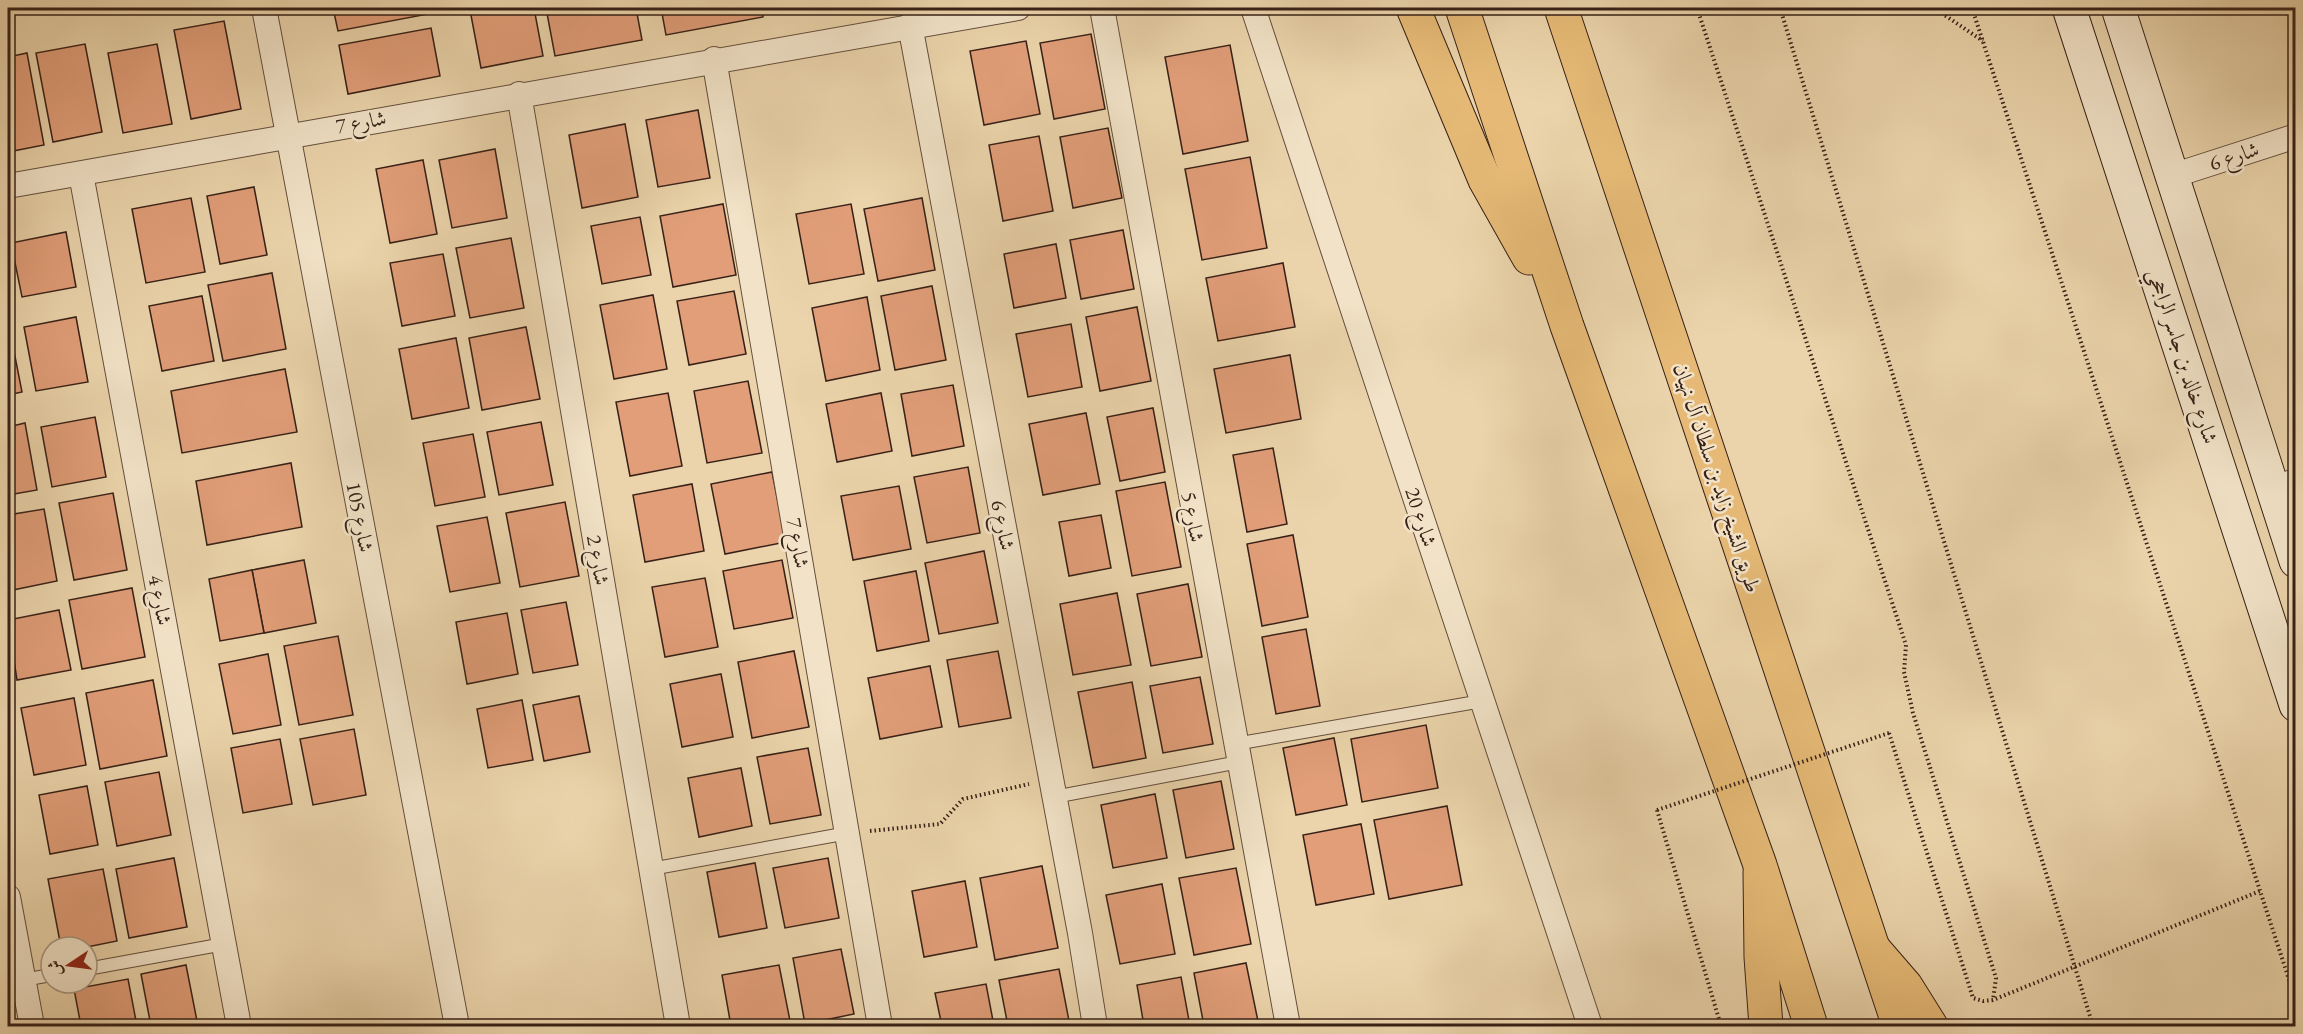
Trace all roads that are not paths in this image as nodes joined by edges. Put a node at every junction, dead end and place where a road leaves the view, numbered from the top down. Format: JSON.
{"nodes":[{"id":1,"x":264,"y":8,"type":"edge"},
{"id":2,"x":1018,"y":8,"type":"edge"},
{"id":3,"x":1102,"y":8,"type":"edge"},
{"id":4,"x":1253,"y":8,"type":"edge"},
{"id":5,"x":1413,"y":8,"type":"edge"},
{"id":6,"x":1462,"y":8,"type":"edge"},
{"id":7,"x":1561,"y":8,"type":"edge"},
{"id":8,"x":2069,"y":8,"type":"edge"},
{"id":9,"x":2118,"y":8,"type":"edge"},
{"id":10,"x":910,"y":25,"type":"junction"},
{"id":11,"x":2132,"y":52,"type":"junction"},
{"id":12,"x":714,"y":59,"type":"junction"},
{"id":13,"x":2088,"y":66,"type":"junction"},
{"id":14,"x":519,"y":94,"type":"junction"},
{"id":15,"x":287,"y":136,"type":"junction"},
{"id":16,"x":2295,"y":136,"type":"edge"},
{"id":17,"x":81,"y":174,"type":"junction"},
{"id":18,"x":2172,"y":176,"type":"junction"},
{"id":19,"x":8,"y":186,"type":"edge"},
{"id":20,"x":1567,"y":326,"type":"junction"},
{"id":21,"x":2284,"y":485,"type":"edge"},
{"id":22,"x":2295,"y":561,"type":"edge"},
{"id":23,"x":1482,"y":701,"type":"junction"},
{"id":24,"x":2295,"y":705,"type":"edge"},
{"id":25,"x":1237,"y":753,"type":"junction"},
{"id":26,"x":1052,"y":788,"type":"junction"},
{"id":27,"x":848,"y":833,"type":"junction"},
{"id":28,"x":1760,"y":865,"type":"junction"},
{"id":29,"x":651,"y":869,"type":"junction"},
{"id":30,"x":8,"y":897,"type":"edge"},
{"id":31,"x":224,"y":944,"type":"junction"},
{"id":32,"x":1874,"y":949,"type":"junction"},
{"id":33,"x":99,"y":967,"type":"edge"},
{"id":34,"x":39,"y":977,"type":"edge"},
{"id":35,"x":23,"y":980,"type":"junction"},
{"id":36,"x":32,"y":1026,"type":"edge"},
{"id":37,"x":239,"y":1026,"type":"edge"},
{"id":38,"x":457,"y":1026,"type":"edge"},
{"id":39,"x":678,"y":1026,"type":"edge"},
{"id":40,"x":880,"y":1026,"type":"edge"},
{"id":41,"x":1095,"y":1026,"type":"edge"},
{"id":42,"x":1288,"y":1026,"type":"edge"},
{"id":43,"x":1590,"y":1026,"type":"edge"},
{"id":44,"x":1766,"y":1026,"type":"edge"},
{"id":45,"x":1811,"y":1026,"type":"edge"},
{"id":46,"x":1899,"y":1026,"type":"edge"},
{"id":47,"x":1931,"y":1026,"type":"edge"}],
"edges":[{"from":1,"to":15,"type":"street","name":"شارع 105"},
{"from":2,"to":10,"type":"street","name":"شارع 7"},
{"from":3,"to":25,"type":"street","name":"شارع 5"},
{"from":4,"to":23,"type":"street","name":"شارع 20"},
{"from":5,"to":20,"type":"main road"},
{"from":6,"to":20,"type":"main road"},
{"from":7,"to":32,"type":"main road","name":"طريق الشيخ زايد بن سلطان آل نهيان"},
{"from":8,"to":13,"type":"street","name":"شارع خالد بن جاسر الراجحي"},
{"from":9,"to":11,"type":"street","name":"شارع خالد بن جاسر الراجحي"},
{"from":10,"to":12,"type":"street","name":"شارع 7"},
{"from":10,"to":26,"type":"street","name":"شارع 6"},
{"from":11,"to":13,"type":"street"},
{"from":11,"to":18,"type":"street","name":"شارع خالد بن جاسر الراجحي"},
{"from":12,"to":14,"type":"street","name":"شارع 7"},
{"from":12,"to":27,"type":"street","name":"شارع 7"},
{"from":13,"to":24,"type":"street","name":"شارع خالد بن جاسر الراجحي"},
{"from":14,"to":15,"type":"street","name":"شارع 7"},
{"from":14,"to":29,"type":"street","name":"شارع 2"},
{"from":15,"to":17,"type":"street","name":"شارع 7"},
{"from":15,"to":38,"type":"street","name":"شارع 105"},
{"from":16,"to":18,"type":"street","name":"شارع 6"},
{"from":17,"to":19,"type":"street","name":"شارع 7"},
{"from":17,"to":31,"type":"street","name":"شارع 4"},
{"from":18,"to":21,"type":"street","name":"شارع خالد بن جاسر الراجحي"},
{"from":20,"to":28,"type":"main road"},
{"from":21,"to":22,"type":"street","name":"شارع خالد بن جاسر الراجحي"},
{"from":23,"to":25,"type":"lane"},
{"from":23,"to":43,"type":"street","name":"شارع 20"},
{"from":25,"to":26,"type":"lane"},
{"from":25,"to":42,"type":"street","name":"شارع 5"},
{"from":26,"to":41,"type":"street","name":"شارع 6"},
{"from":27,"to":29,"type":"lane"},
{"from":27,"to":40,"type":"street","name":"شارع 7"},
{"from":28,"to":44,"type":"main road"},
{"from":28,"to":45,"type":"main road"},
{"from":29,"to":39,"type":"street","name":"شارع 2"},
{"from":30,"to":35,"type":"street"},
{"from":31,"to":33,"type":"lane"},
{"from":31,"to":37,"type":"street","name":"شارع 4"},
{"from":32,"to":46,"type":"main road","name":"طريق الشيخ زايد بن سلطان آل نهيان"},
{"from":32,"to":47,"type":"main road","name":"طريق الشيخ زايد بن سلطان آل نهيان"},
{"from":34,"to":35,"type":"lane"},
{"from":35,"to":36,"type":"street"}]}
